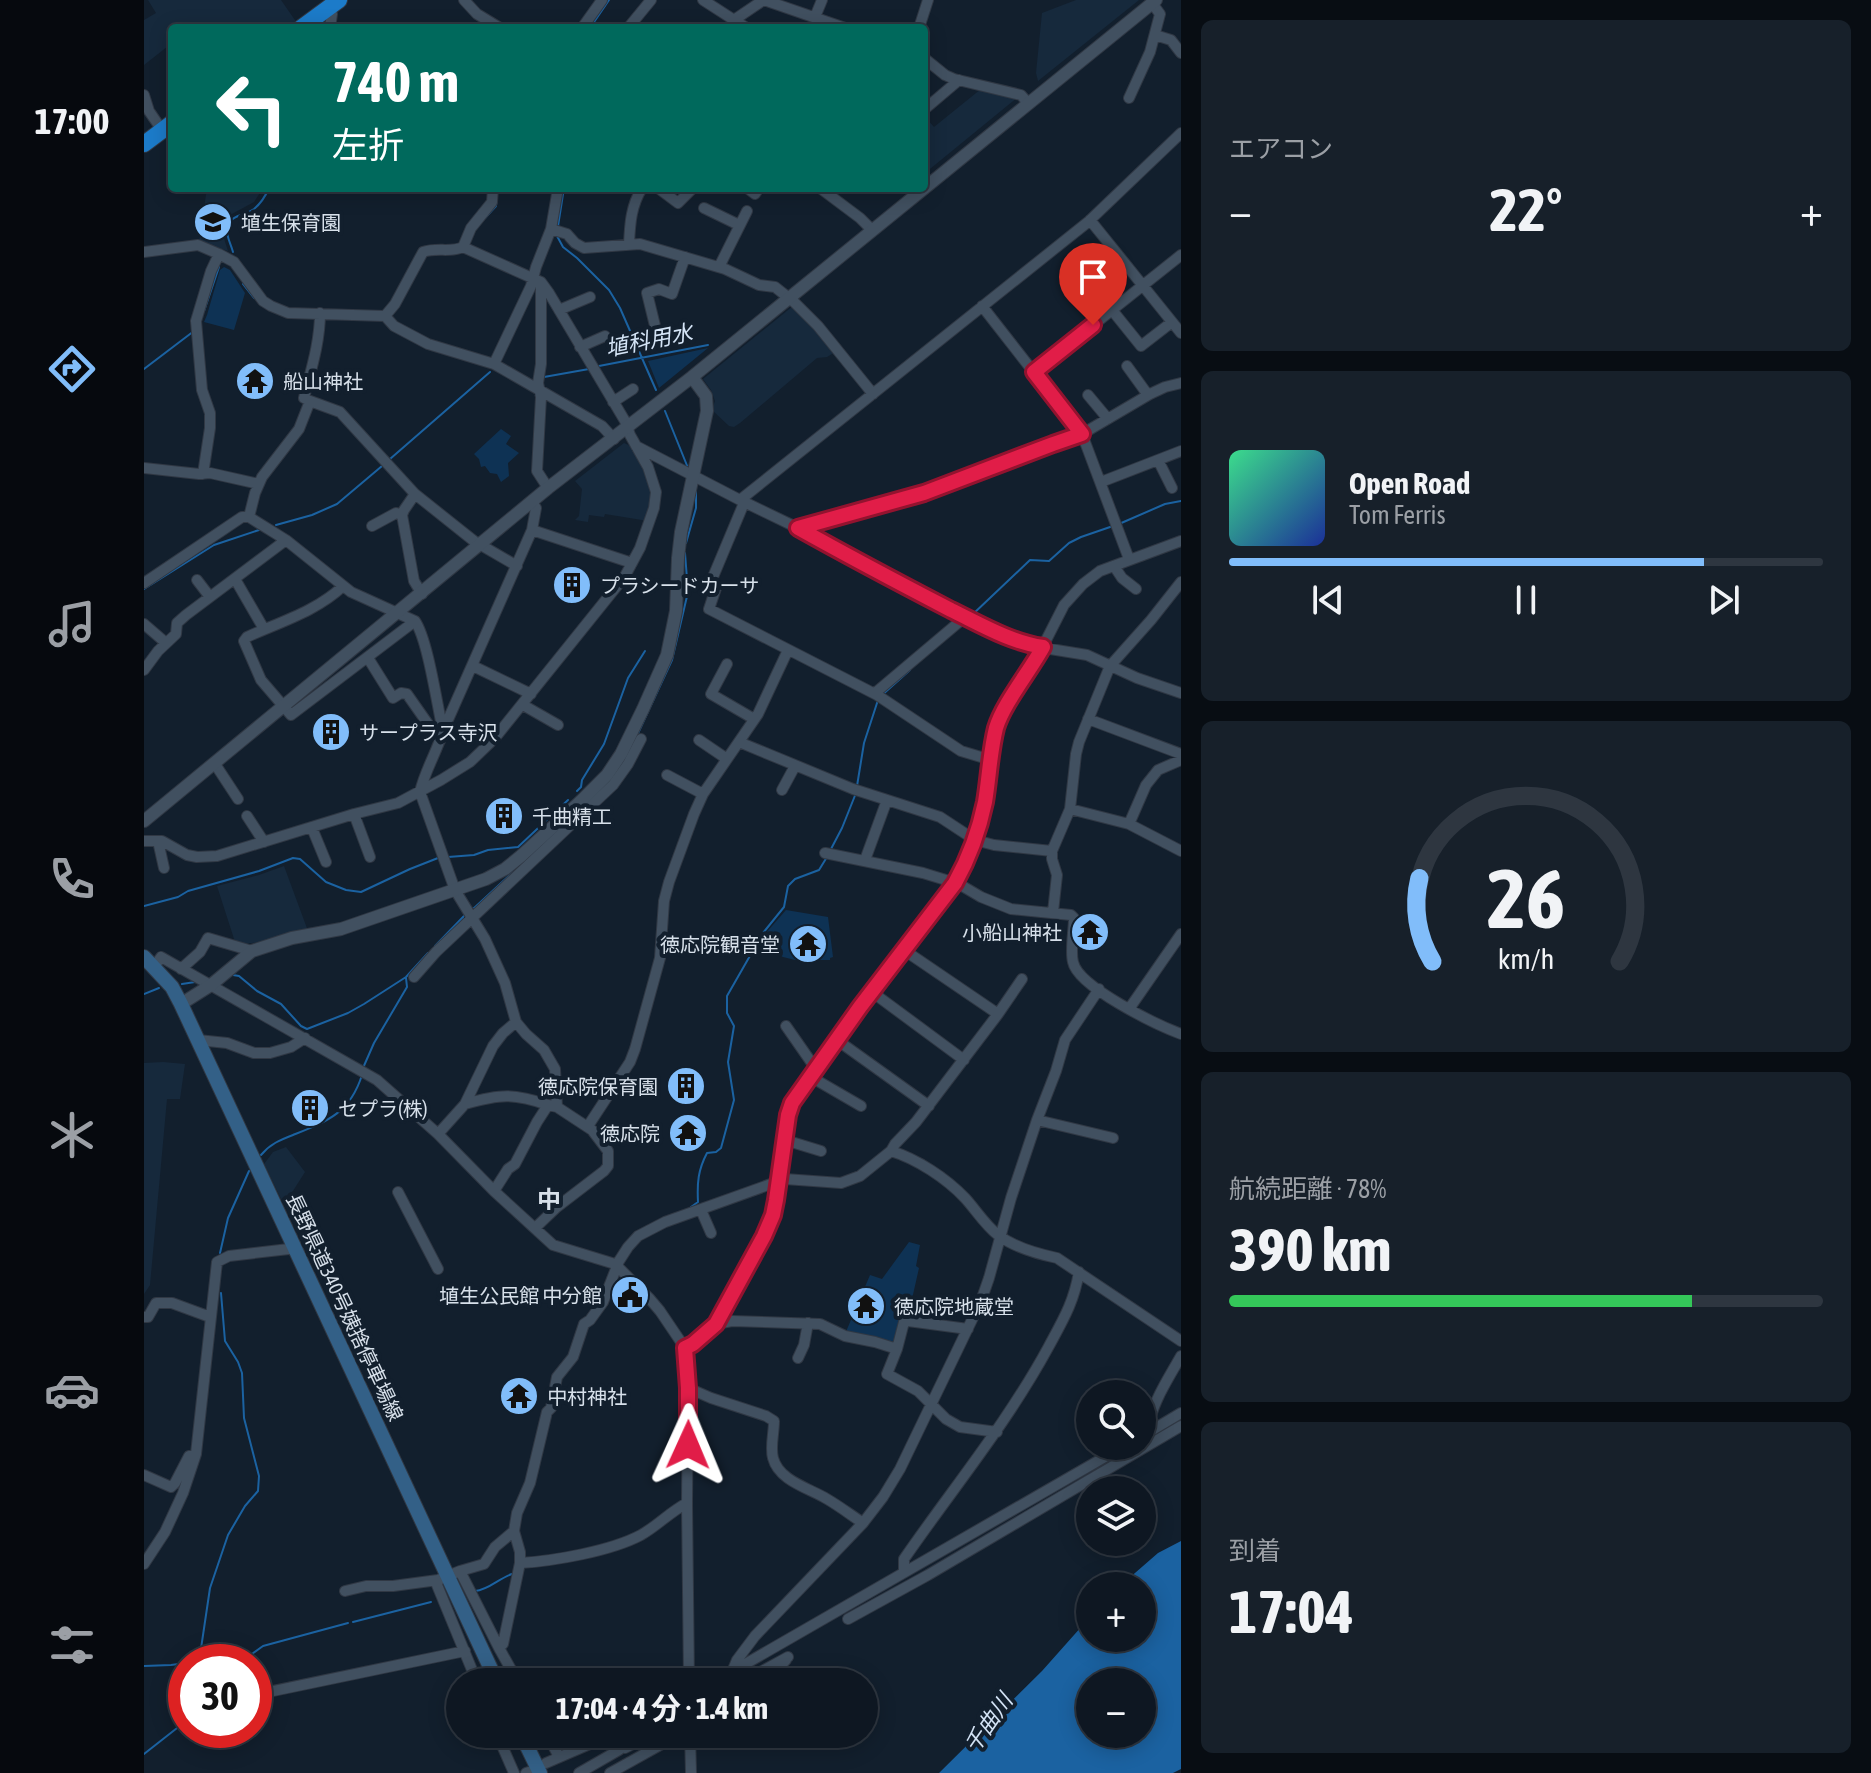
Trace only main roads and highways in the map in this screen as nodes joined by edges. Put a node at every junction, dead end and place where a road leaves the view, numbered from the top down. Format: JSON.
{"nodes":[{"id":1,"x":334,"y":4,"type":"edge"},
{"id":2,"x":306,"y":24,"type":"edge"},
{"id":3,"x":167,"y":127,"type":"edge"},
{"id":4,"x":144,"y":144,"type":"edge"},
{"id":5,"x":149,"y":962,"type":"edge"},
{"id":6,"x":491,"y":1668,"type":"edge"},
{"id":7,"x":526,"y":1748,"type":"edge"},
{"id":8,"x":535,"y":1770,"type":"edge"}],
"edges":[{"from":1,"to":2,"type":"highway"},
{"from":3,"to":4,"type":"highway"},
{"from":5,"to":6,"type":"main road","name":"長野県道340号姨捨停車場線"},
{"from":7,"to":8,"type":"main road"}]}
